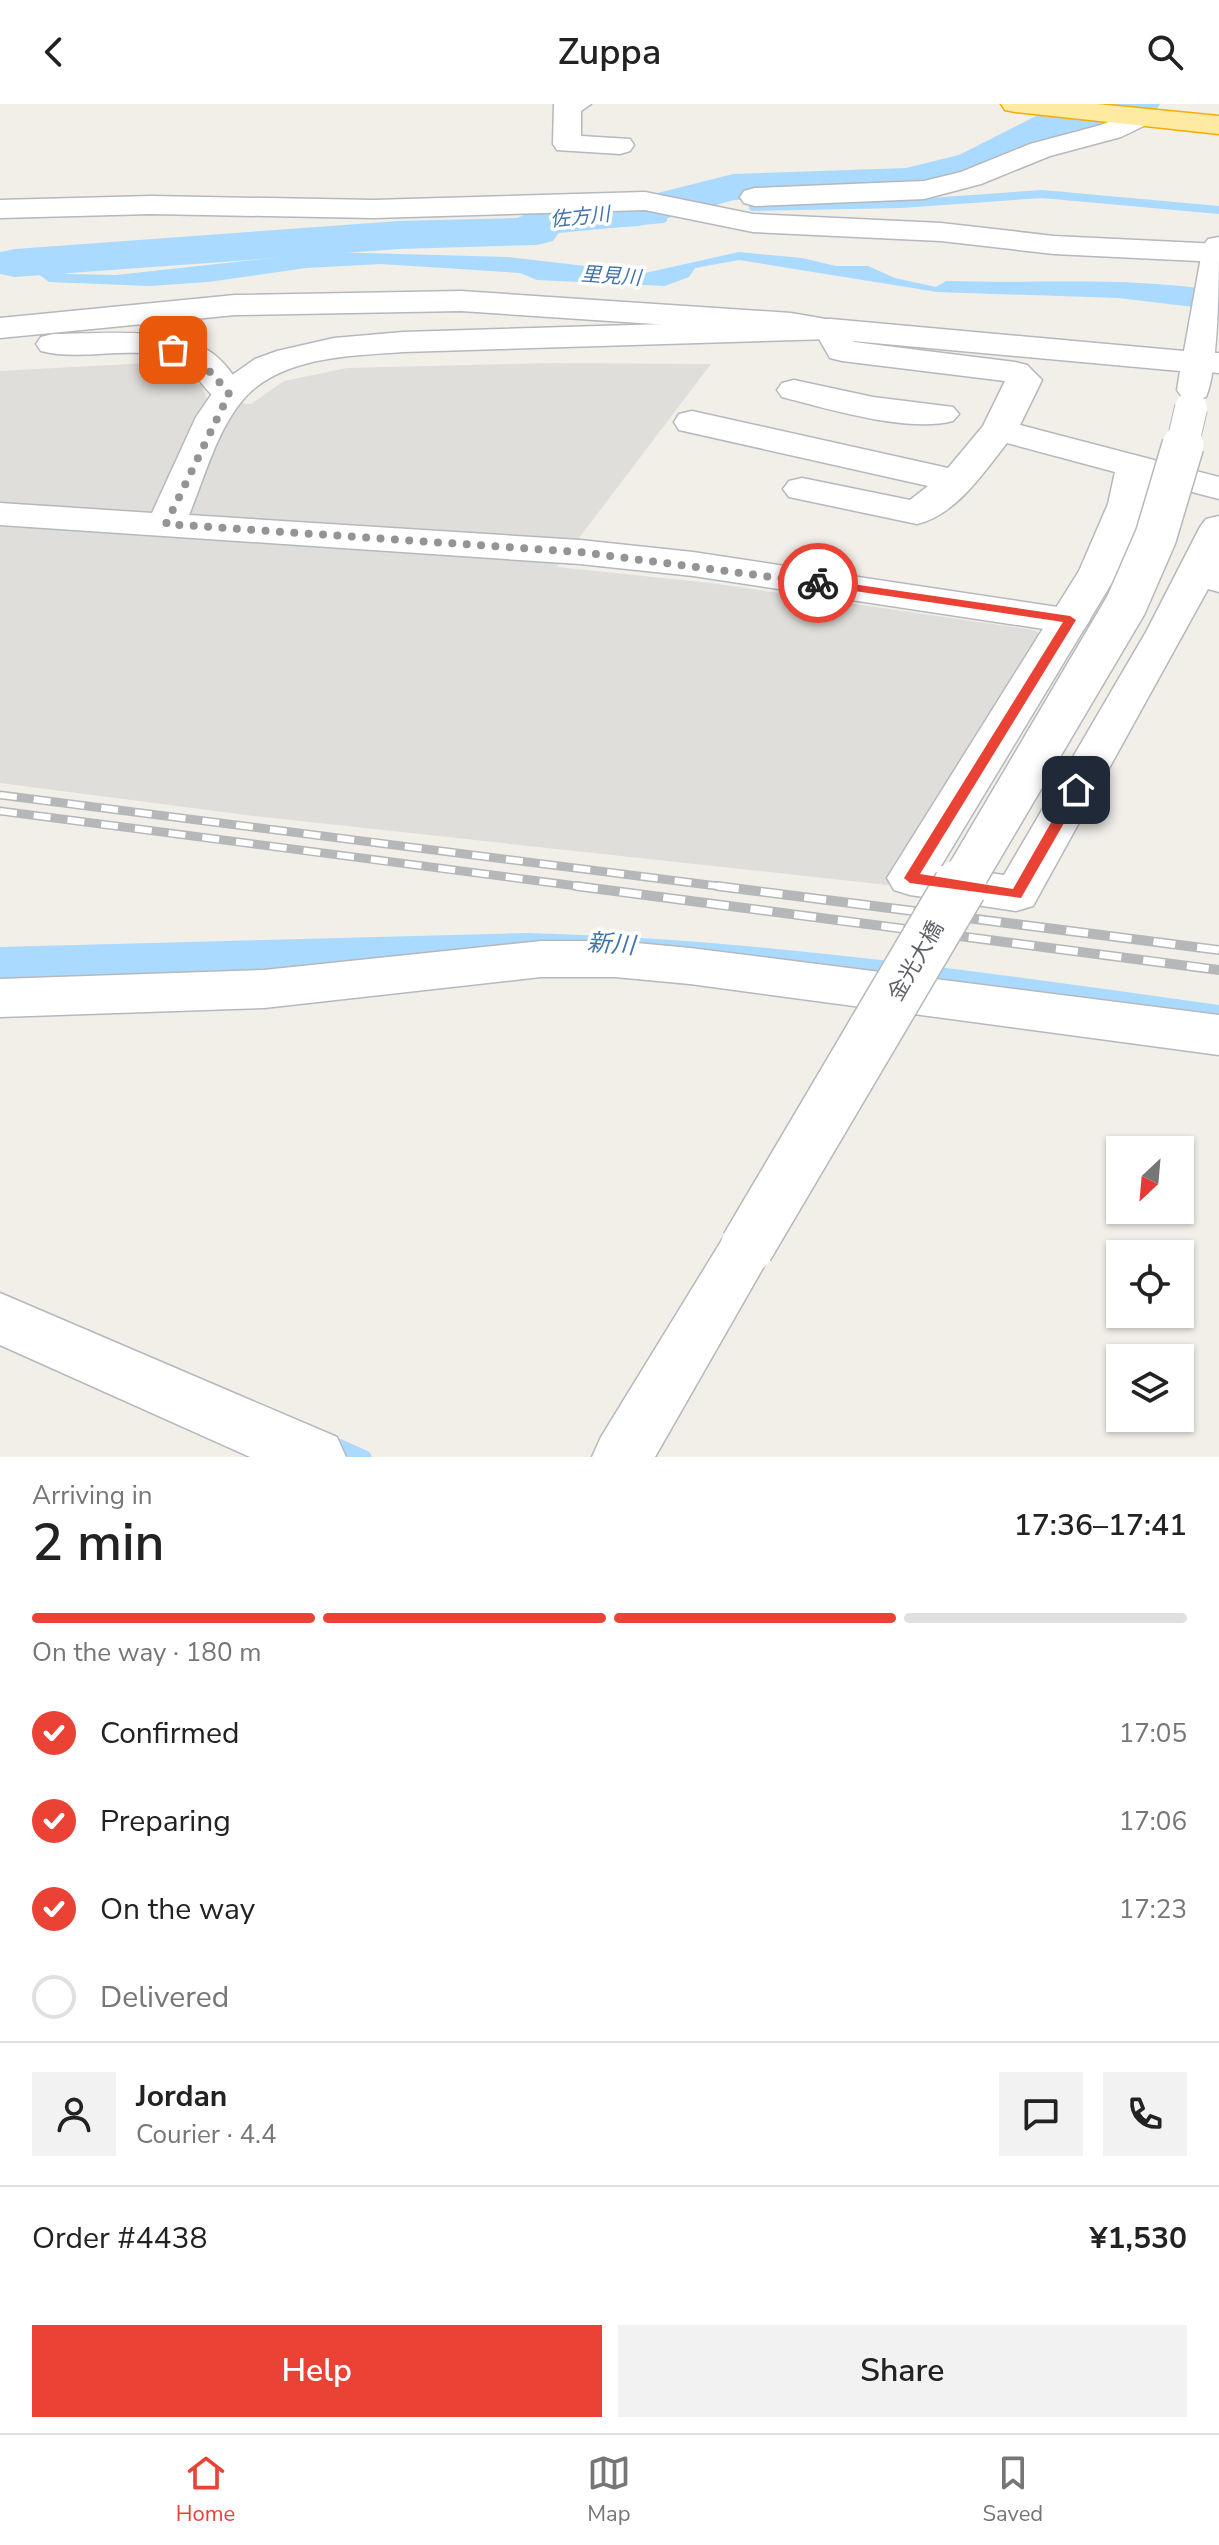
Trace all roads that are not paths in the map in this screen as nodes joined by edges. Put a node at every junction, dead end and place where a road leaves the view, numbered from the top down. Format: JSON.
{"nodes":[{"id":1,"x":577,"y":104,"type":"edge"},
{"id":2,"x":1015,"y":104,"type":"edge"},
{"id":3,"x":1134,"y":116,"type":"junction"},
{"id":4,"x":1219,"y":125,"type":"edge"},
{"id":5,"x":620,"y":145,"type":"dead end"},
{"id":6,"x":0,"y":206,"type":"edge"},
{"id":7,"x":700,"y":212,"type":"junction"},
{"id":8,"x":1218,"y":255,"type":"edge"},
{"id":9,"x":0,"y":328,"type":"edge"},
{"id":10,"x":831,"y":329,"type":"junction"},
{"id":11,"x":0,"y":343,"type":"edge"},
{"id":12,"x":1206,"y":358,"type":"edge"},
{"id":13,"x":229,"y":394,"type":"junction"},
{"id":14,"x":941,"y":414,"type":"dead end"},
{"id":15,"x":692,"y":422,"type":"dead end"},
{"id":16,"x":999,"y":430,"type":"junction"},
{"id":17,"x":760,"y":437,"type":"junction"},
{"id":18,"x":1135,"y":465,"type":"junction"},
{"id":19,"x":957,"y":481,"type":"junction"},
{"id":20,"x":1219,"y":488,"type":"edge"},
{"id":21,"x":802,"y":489,"type":"dead end"},
{"id":22,"x":0,"y":514,"type":"edge"},
{"id":23,"x":166,"y":524,"type":"junction"},
{"id":24,"x":1219,"y":527,"type":"edge"},
{"id":25,"x":1207,"y":577,"type":"edge"},
{"id":26,"x":1070,"y":620,"type":"junction"},
{"id":27,"x":1166,"y":632,"type":"junction"},
{"id":28,"x":0,"y":998,"type":"edge"},
{"id":29,"x":1219,"y":1035,"type":"edge"},
{"id":30,"x":0,"y":1318,"type":"edge"},
{"id":31,"x":316,"y":1457,"type":"edge"},
{"id":32,"x":622,"y":1457,"type":"edge"}],
"edges":[{"from":1,"to":5,"type":"street"},
{"from":2,"to":3,"type":"highway"},
{"from":3,"to":4,"type":"highway"},
{"from":3,"to":7,"type":"street"},
{"from":6,"to":7,"type":"street"},
{"from":7,"to":8,"type":"street"},
{"from":8,"to":12,"type":"street","name":"金光大橋"},
{"from":9,"to":10,"type":"street"},
{"from":10,"to":12,"type":"street"},
{"from":10,"to":13,"type":"street"},
{"from":10,"to":16,"type":"street"},
{"from":11,"to":13,"type":"street"},
{"from":12,"to":32,"type":"street","name":"金光大橋","bridge":true},
{"from":13,"to":23,"type":"street"},
{"from":14,"to":17,"type":"street"},
{"from":15,"to":17,"type":"street"},
{"from":16,"to":18,"type":"street"},
{"from":16,"to":19,"type":"street"},
{"from":17,"to":19,"type":"street"},
{"from":18,"to":20,"type":"street"},
{"from":18,"to":26,"type":"street"},
{"from":19,"to":21,"type":"street"},
{"from":22,"to":23,"type":"street"},
{"from":23,"to":26,"type":"street"},
{"from":24,"to":25,"type":"street"},
{"from":25,"to":27,"type":"street"},
{"from":26,"to":27,"type":"street"},
{"from":26,"to":27,"type":"street"},
{"from":28,"to":29,"type":"street"},
{"from":30,"to":31,"type":"street"}]}
